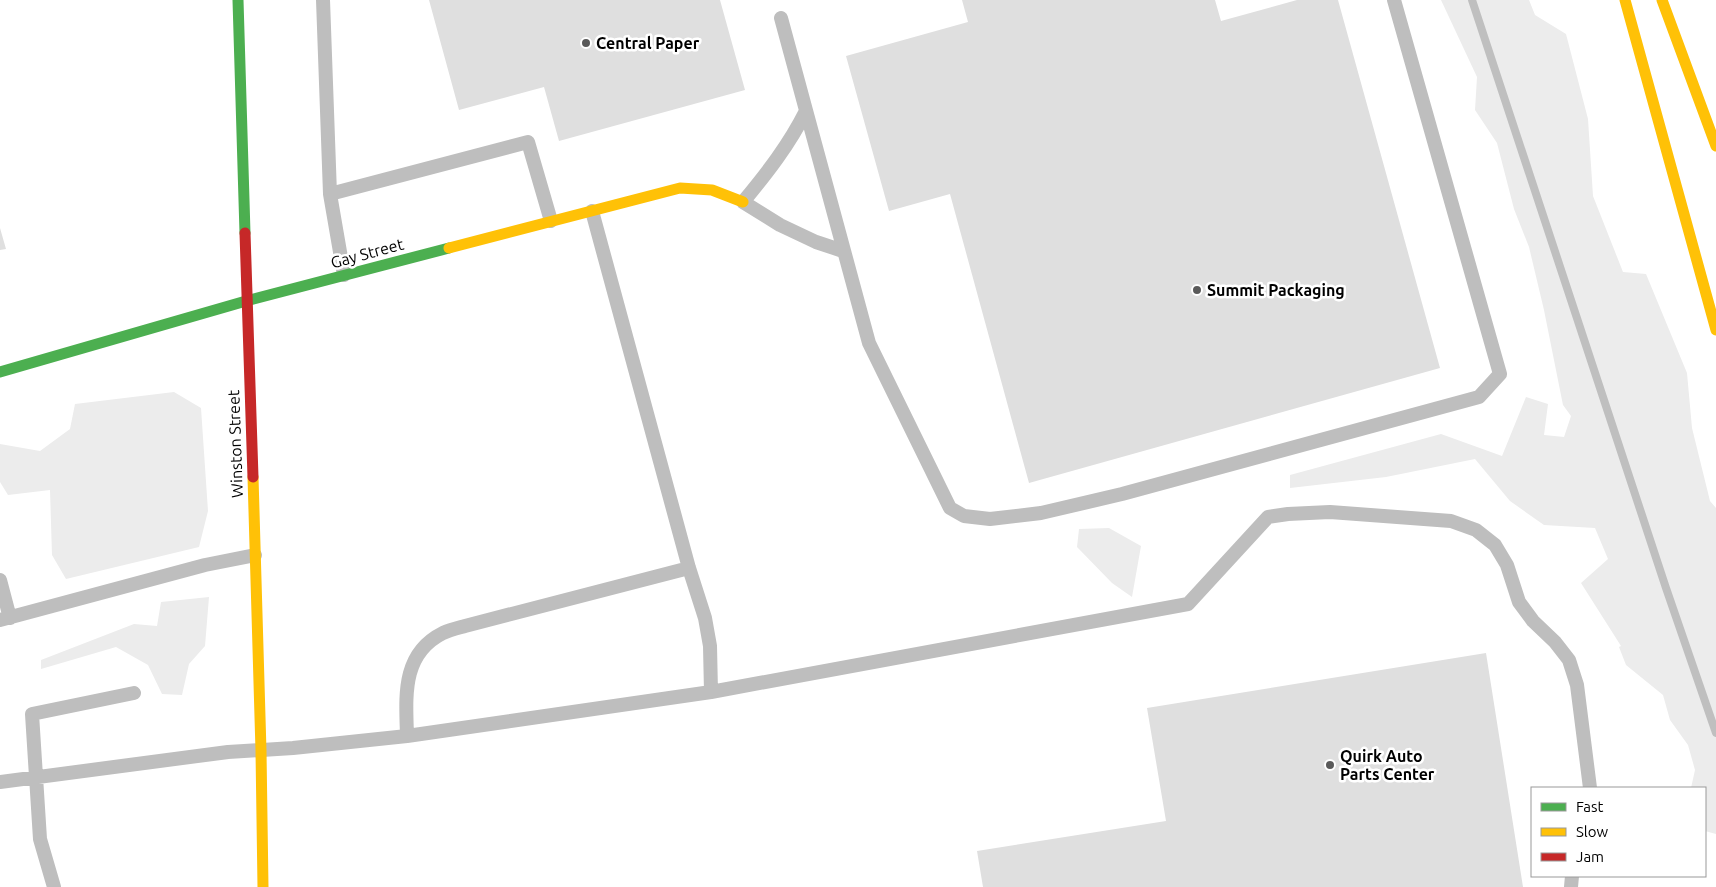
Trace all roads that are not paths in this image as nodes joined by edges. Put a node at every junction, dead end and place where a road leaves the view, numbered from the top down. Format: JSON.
{"nodes":[{"id":1,"x":238,"y":0,"type":"edge"},
{"id":2,"x":323,"y":0,"type":"edge"},
{"id":3,"x":1394,"y":0,"type":"edge"},
{"id":4,"x":1625,"y":0,"type":"edge"},
{"id":5,"x":1662,"y":0,"type":"edge"},
{"id":6,"x":781,"y":18,"type":"dead end"},
{"id":7,"x":806,"y":111,"type":"junction"},
{"id":8,"x":1716,"y":146,"type":"edge"},
{"id":9,"x":330,"y":194,"type":"junction"},
{"id":10,"x":743,"y":202,"type":"junction"},
{"id":11,"x":592,"y":210,"type":"junction"},
{"id":12,"x":551,"y":221,"type":"junction"},
{"id":13,"x":843,"y":251,"type":"junction"},
{"id":14,"x":344,"y":275,"type":"junction"},
{"id":15,"x":246,"y":301,"type":"junction"},
{"id":16,"x":1716,"y":330,"type":"edge"},
{"id":17,"x":0,"y":372,"type":"edge"},
{"id":18,"x":255,"y":555,"type":"junction"},
{"id":19,"x":689,"y":568,"type":"junction"},
{"id":20,"x":0,"y":580,"type":"edge"},
{"id":21,"x":5,"y":619,"type":"edge"},
{"id":22,"x":711,"y":692,"type":"junction"},
{"id":23,"x":134,"y":693,"type":"dead end"},
{"id":24,"x":407,"y":736,"type":"junction"},
{"id":25,"x":261,"y":751,"type":"junction"},
{"id":26,"x":37,"y":778,"type":"junction"},
{"id":27,"x":0,"y":782,"type":"edge"},
{"id":28,"x":1590,"y":787,"type":"edge"},
{"id":29,"x":54,"y":887,"type":"edge"},
{"id":30,"x":263,"y":887,"type":"edge"}],
"edges":[{"from":1,"to":15,"type":"main road","name":"Winston Street"},
{"from":2,"to":9,"type":"lane"},
{"from":3,"to":13,"type":"lane"},
{"from":4,"to":16,"type":"main road"},
{"from":5,"to":8,"type":"main road"},
{"from":6,"to":7,"type":"lane"},
{"from":7,"to":10,"type":"lane"},
{"from":7,"to":13,"type":"lane"},
{"from":9,"to":12,"type":"lane"},
{"from":9,"to":14,"type":"lane"},
{"from":10,"to":11,"type":"main road","name":"Gay Street"},
{"from":10,"to":13,"type":"lane"},
{"from":11,"to":12,"type":"main road","name":"Gay Street"},
{"from":11,"to":19,"type":"lane"},
{"from":12,"to":14,"type":"main road","name":"Gay Street"},
{"from":14,"to":15,"type":"main road","name":"Gay Street"},
{"from":15,"to":17,"type":"main road","name":"Gay Street"},
{"from":15,"to":18,"type":"main road","name":"Winston Street"},
{"from":18,"to":21,"type":"lane"},
{"from":18,"to":25,"type":"main road","name":"Winston Street"},
{"from":19,"to":22,"type":"lane"},
{"from":19,"to":24,"type":"lane"},
{"from":20,"to":21,"type":"lane"},
{"from":22,"to":24,"type":"lane"},
{"from":22,"to":28,"type":"lane"},
{"from":23,"to":26,"type":"lane"},
{"from":24,"to":25,"type":"lane"},
{"from":25,"to":26,"type":"lane"},
{"from":25,"to":30,"type":"main road","name":"Winston Street"},
{"from":26,"to":27,"type":"lane"},
{"from":26,"to":29,"type":"lane"}]}
